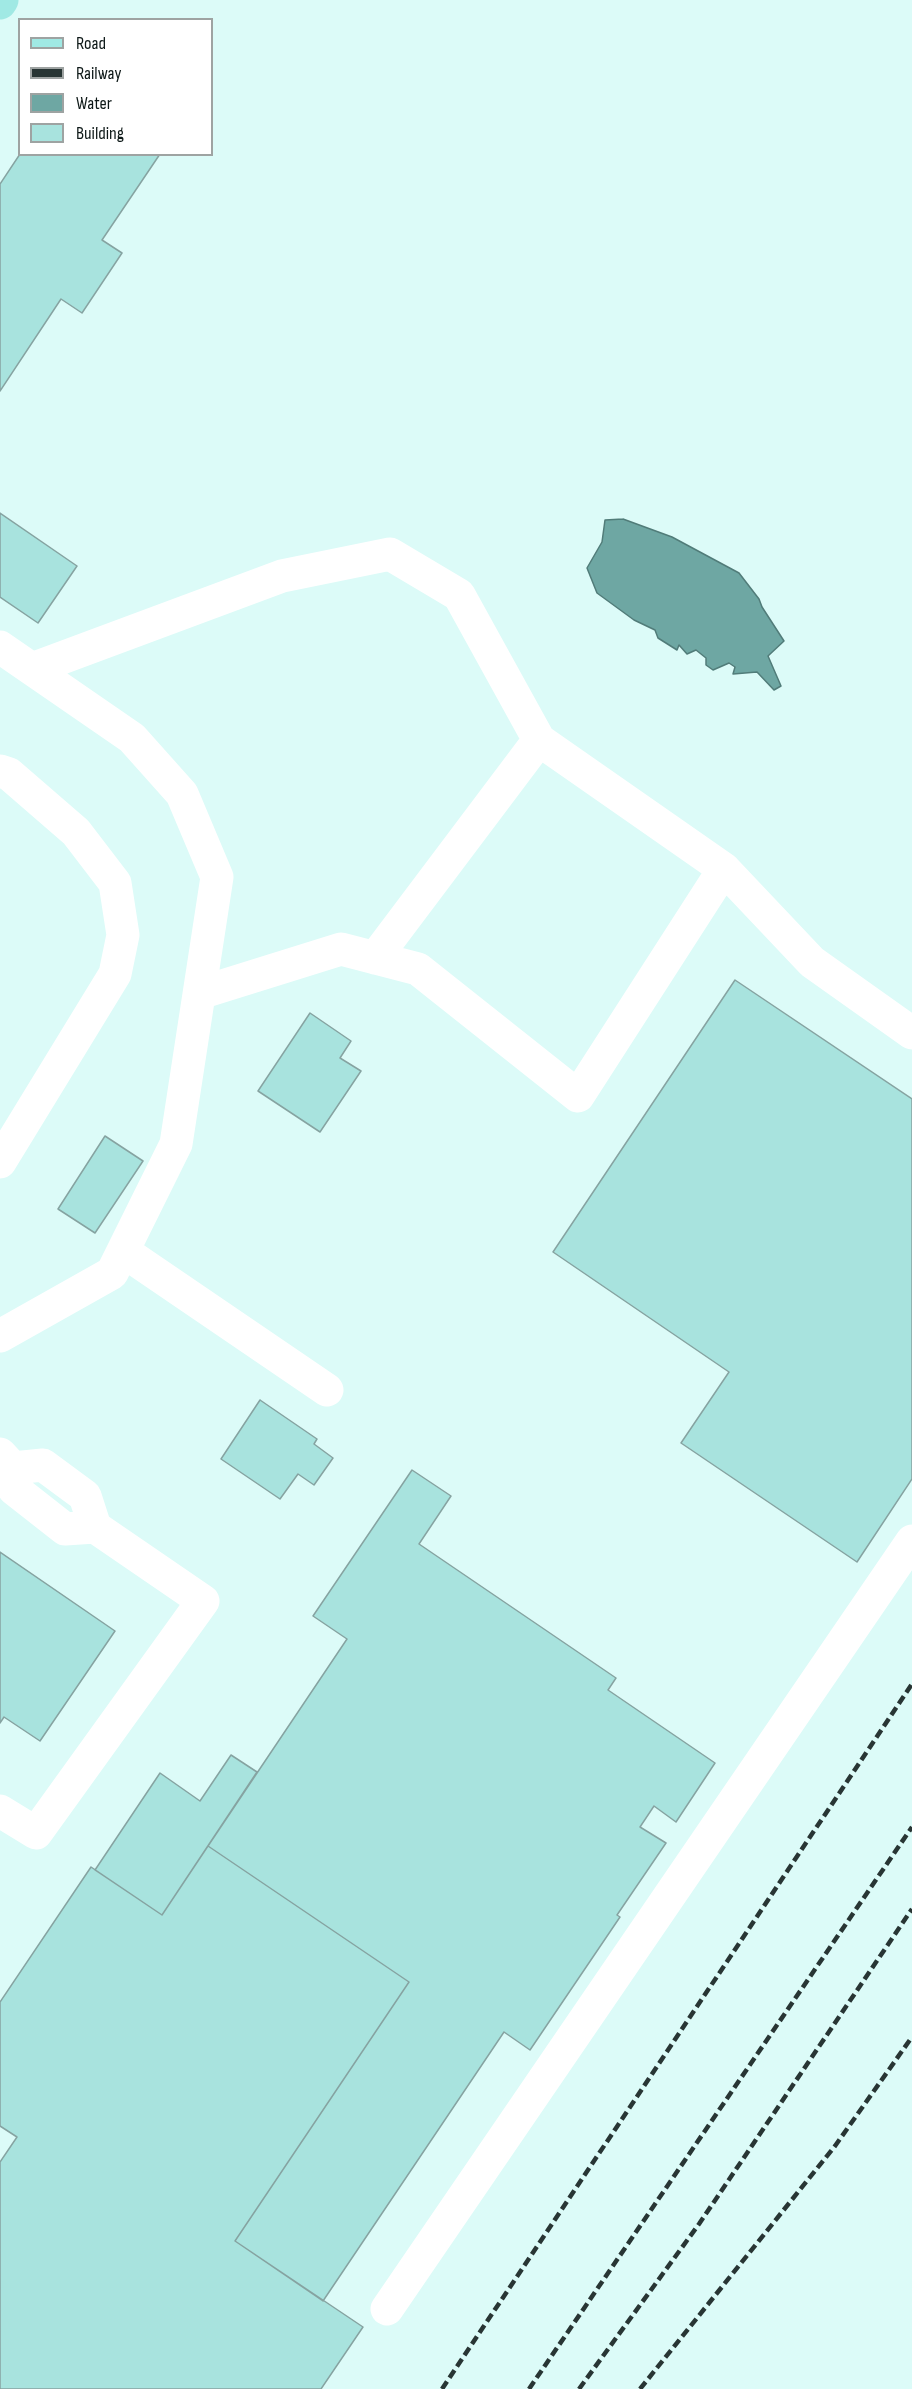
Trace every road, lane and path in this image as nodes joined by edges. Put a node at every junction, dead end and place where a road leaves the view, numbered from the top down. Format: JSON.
{"nodes":[{"id":1,"x":0,"y":646,"type":"edge"},
{"id":2,"x":32,"y":669,"type":"junction"},
{"id":3,"x":539,"y":740,"type":"junction"},
{"id":4,"x":0,"y":771,"type":"edge"},
{"id":5,"x":724,"y":869,"type":"junction"},
{"id":6,"x":375,"y":958,"type":"junction"},
{"id":7,"x":200,"y":993,"type":"junction"},
{"id":8,"x":912,"y":1033,"type":"edge"},
{"id":9,"x":0,"y":1162,"type":"edge"},
{"id":10,"x":123,"y":1251,"type":"junction"},
{"id":11,"x":0,"y":1336,"type":"edge"},
{"id":12,"x":327,"y":1390,"type":"dead end"},
{"id":13,"x":6,"y":1461,"type":"edge"},
{"id":14,"x":912,"y":1541,"type":"edge"},
{"id":15,"x":0,"y":1811,"type":"edge"},
{"id":16,"x":387,"y":2309,"type":"dead end"}],
"edges":[{"from":1,"to":2,"type":"lane"},
{"from":2,"to":3,"type":"lane"},
{"from":2,"to":7,"type":"lane"},
{"from":3,"to":5,"type":"lane"},
{"from":3,"to":6,"type":"lane"},
{"from":4,"to":9,"type":"lane"},
{"from":5,"to":6,"type":"lane"},
{"from":5,"to":8,"type":"lane"},
{"from":6,"to":7,"type":"lane"},
{"from":7,"to":10,"type":"lane"},
{"from":10,"to":11,"type":"lane"},
{"from":10,"to":12,"type":"lane"},
{"from":13,"to":15,"type":"lane"},
{"from":14,"to":16,"type":"lane"}]}
